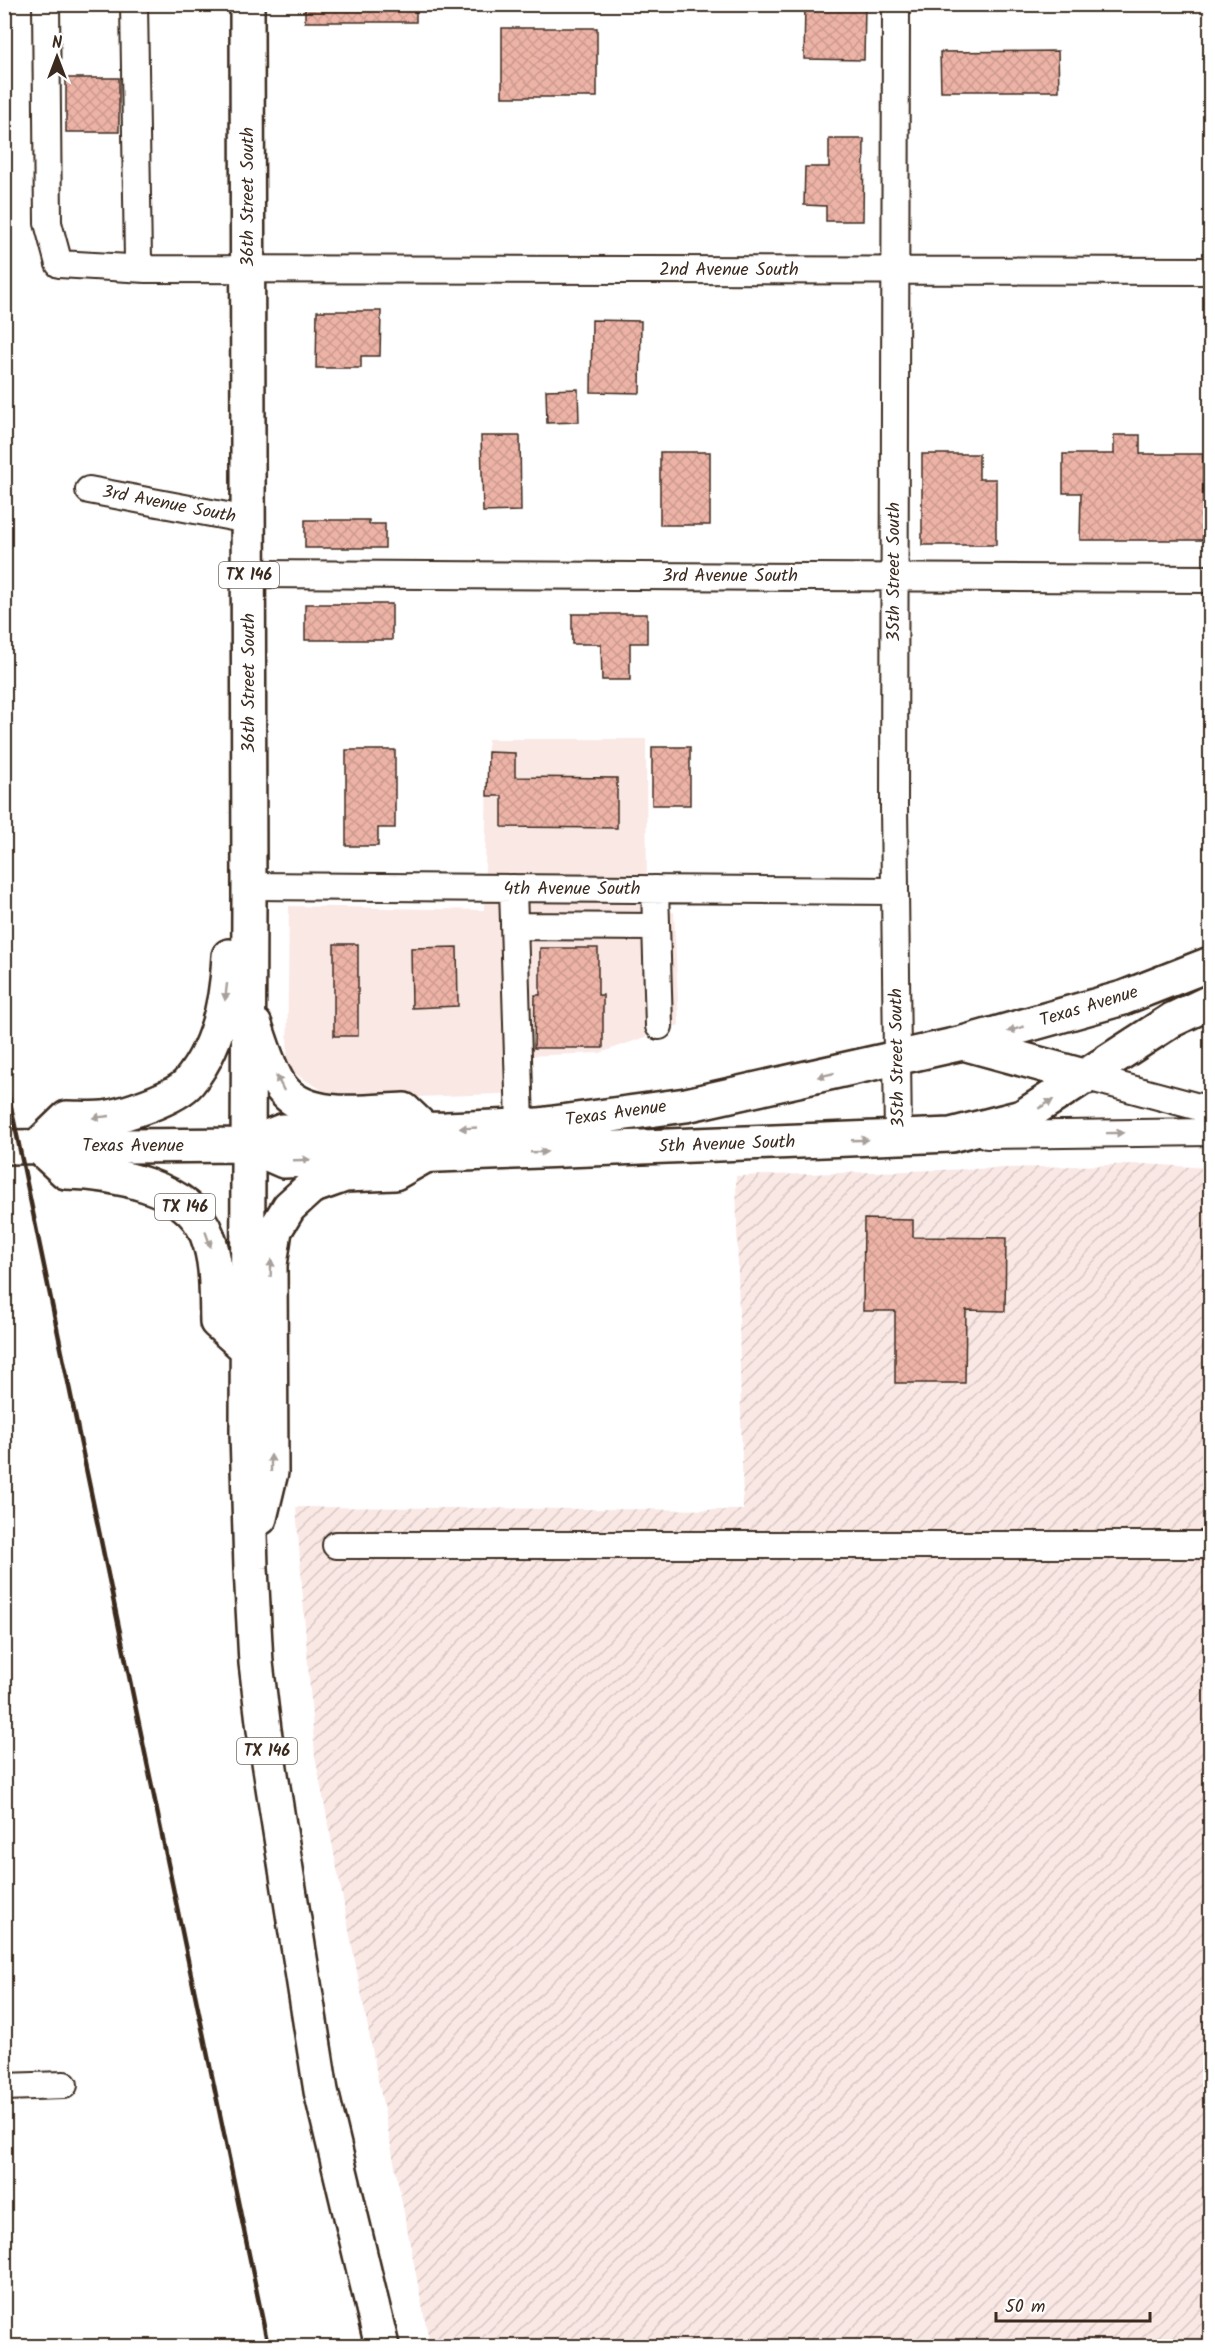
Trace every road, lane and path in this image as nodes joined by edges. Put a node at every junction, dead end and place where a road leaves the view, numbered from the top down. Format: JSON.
{"nodes":[{"id":1,"x":46,"y":4,"type":"edge"},
{"id":2,"x":134,"y":4,"type":"edge"},
{"id":3,"x":247,"y":4,"type":"edge"},
{"id":4,"x":896,"y":4,"type":"edge"},
{"id":5,"x":146,"y":269,"type":"junction"},
{"id":6,"x":248,"y":270,"type":"junction"},
{"id":7,"x":895,"y":270,"type":"junction"},
{"id":8,"x":1210,"y":271,"type":"edge"},
{"id":9,"x":89,"y":490,"type":"dead end"},
{"id":10,"x":248,"y":520,"type":"junction"},
{"id":11,"x":249,"y":574,"type":"junction"},
{"id":12,"x":894,"y":577,"type":"junction"},
{"id":13,"x":1210,"y":579,"type":"edge"},
{"id":14,"x":249,"y":812,"type":"junction"},
{"id":15,"x":249,"y":886,"type":"junction"},
{"id":16,"x":513,"y":888,"type":"junction"},
{"id":17,"x":577,"y":888,"type":"junction"},
{"id":18,"x":655,"y":889,"type":"junction"},
{"id":19,"x":895,"y":891,"type":"junction"},
{"id":20,"x":514,"y":926,"type":"junction"},
{"id":21,"x":577,"y":927,"type":"junction"},
{"id":22,"x":655,"y":927,"type":"junction"},
{"id":23,"x":1210,"y":964,"type":"edge"},
{"id":24,"x":1210,"y":1002,"type":"edge"},
{"id":25,"x":248,"y":1008,"type":"junction"},
{"id":26,"x":658,"y":1026,"type":"dead end"},
{"id":27,"x":963,"y":1043,"type":"junction"},
{"id":28,"x":898,"y":1058,"type":"junction"},
{"id":29,"x":1088,"y":1077,"type":"junction"},
{"id":30,"x":1210,"y":1110,"type":"edge"},
{"id":31,"x":520,"y":1125,"type":"junction"},
{"id":32,"x":1210,"y":1132,"type":"edge"},
{"id":33,"x":951,"y":1135,"type":"junction"},
{"id":34,"x":898,"y":1139,"type":"junction"},
{"id":35,"x":425,"y":1143,"type":"junction"},
{"id":36,"x":247,"y":1145,"type":"junction"},
{"id":37,"x":38,"y":1146,"type":"junction"},
{"id":38,"x":4,"y":1147,"type":"edge"},
{"id":39,"x":247,"y":1349,"type":"junction"},
{"id":40,"x":336,"y":1545,"type":"dead end"},
{"id":41,"x":1210,"y":1545,"type":"edge"},
{"id":42,"x":250,"y":1561,"type":"junction"},
{"id":43,"x":64,"y":2085,"type":"dead end"},
{"id":44,"x":4,"y":2087,"type":"edge"},
{"id":45,"x":382,"y":2346,"type":"edge"}],
"edges":[{"from":1,"to":5,"type":"street","name":"2nd Avenue South"},
{"from":2,"to":5,"type":"street"},
{"from":3,"to":6,"type":"main road","name":"36th Street South","number":"TX 146"},
{"from":4,"to":7,"type":"street","name":"35th Street South"},
{"from":5,"to":6,"type":"street","name":"2nd Avenue South"},
{"from":6,"to":7,"type":"street","name":"2nd Avenue South"},
{"from":6,"to":10,"type":"main road","name":"36th Street South","number":"TX 146"},
{"from":7,"to":8,"type":"street","name":"2nd Avenue South"},
{"from":7,"to":12,"type":"street","name":"35th Street South"},
{"from":9,"to":10,"type":"street","name":"3rd Avenue South"},
{"from":10,"to":11,"type":"main road","name":"36th Street South","number":"TX 146"},
{"from":11,"to":12,"type":"street","name":"3rd Avenue South"},
{"from":11,"to":14,"type":"main road","name":"36th Street South","number":"TX 146"},
{"from":12,"to":13,"type":"street","name":"3rd Avenue South"},
{"from":12,"to":19,"type":"street","name":"35th Street South"},
{"from":14,"to":15,"type":"main road","name":"36th Street South","number":"TX 146"},
{"from":14,"to":37,"type":"main road","one_way":true},
{"from":15,"to":16,"type":"street","name":"4th Avenue South"},
{"from":15,"to":25,"type":"main road","name":"36th Street South","number":"TX 146"},
{"from":16,"to":17,"type":"street","name":"4th Avenue South"},
{"from":16,"to":20,"type":"street"},
{"from":17,"to":18,"type":"street","name":"4th Avenue South"},
{"from":17,"to":21,"type":"street"},
{"from":18,"to":19,"type":"street","name":"4th Avenue South"},
{"from":18,"to":22,"type":"street"},
{"from":19,"to":28,"type":"street","name":"35th Street South"},
{"from":20,"to":21,"type":"street"},
{"from":20,"to":31,"type":"street"},
{"from":21,"to":22,"type":"street"},
{"from":22,"to":26,"type":"street"},
{"from":23,"to":27,"type":"main road","name":"Texas Avenue","one_way":true},
{"from":24,"to":29,"type":"main road"},
{"from":35,"to":25,"type":"main road","number":"TX 146","one_way":true},
{"from":25,"to":36,"type":"main road","name":"36th Street South","number":"TX 146"},
{"from":27,"to":28,"type":"main road","name":"Texas Avenue"},
{"from":27,"to":29,"type":"main road"},
{"from":28,"to":31,"type":"main road","name":"Texas Avenue","one_way":true},
{"from":28,"to":34,"type":"street","name":"35th Street South"},
{"from":29,"to":30,"type":"street"},
{"from":33,"to":29,"type":"main road","one_way":true},
{"from":31,"to":35,"type":"main road","name":"Texas Avenue","one_way":true},
{"from":33,"to":32,"type":"street","name":"5th Avenue South","one_way":true},
{"from":33,"to":34,"type":"main road","name":"5th Avenue South"},
{"from":35,"to":34,"type":"main road","name":"5th Avenue South","one_way":true},
{"from":35,"to":36,"type":"main road","name":"5th Avenue South"},
{"from":42,"to":35,"type":"main road","one_way":true},
{"from":36,"to":37,"type":"main road","name":"Texas Avenue"},
{"from":36,"to":39,"type":"main road","number":"TX 146"},
{"from":37,"to":38,"type":"main road","name":"Texas Avenue"},
{"from":37,"to":39,"type":"main road","number":"TX 146","one_way":true},
{"from":39,"to":42,"type":"main road","number":"TX 146"},
{"from":40,"to":41,"type":"street"},
{"from":42,"to":45,"type":"main road","number":"TX 146"},
{"from":43,"to":44,"type":"street"}]}
